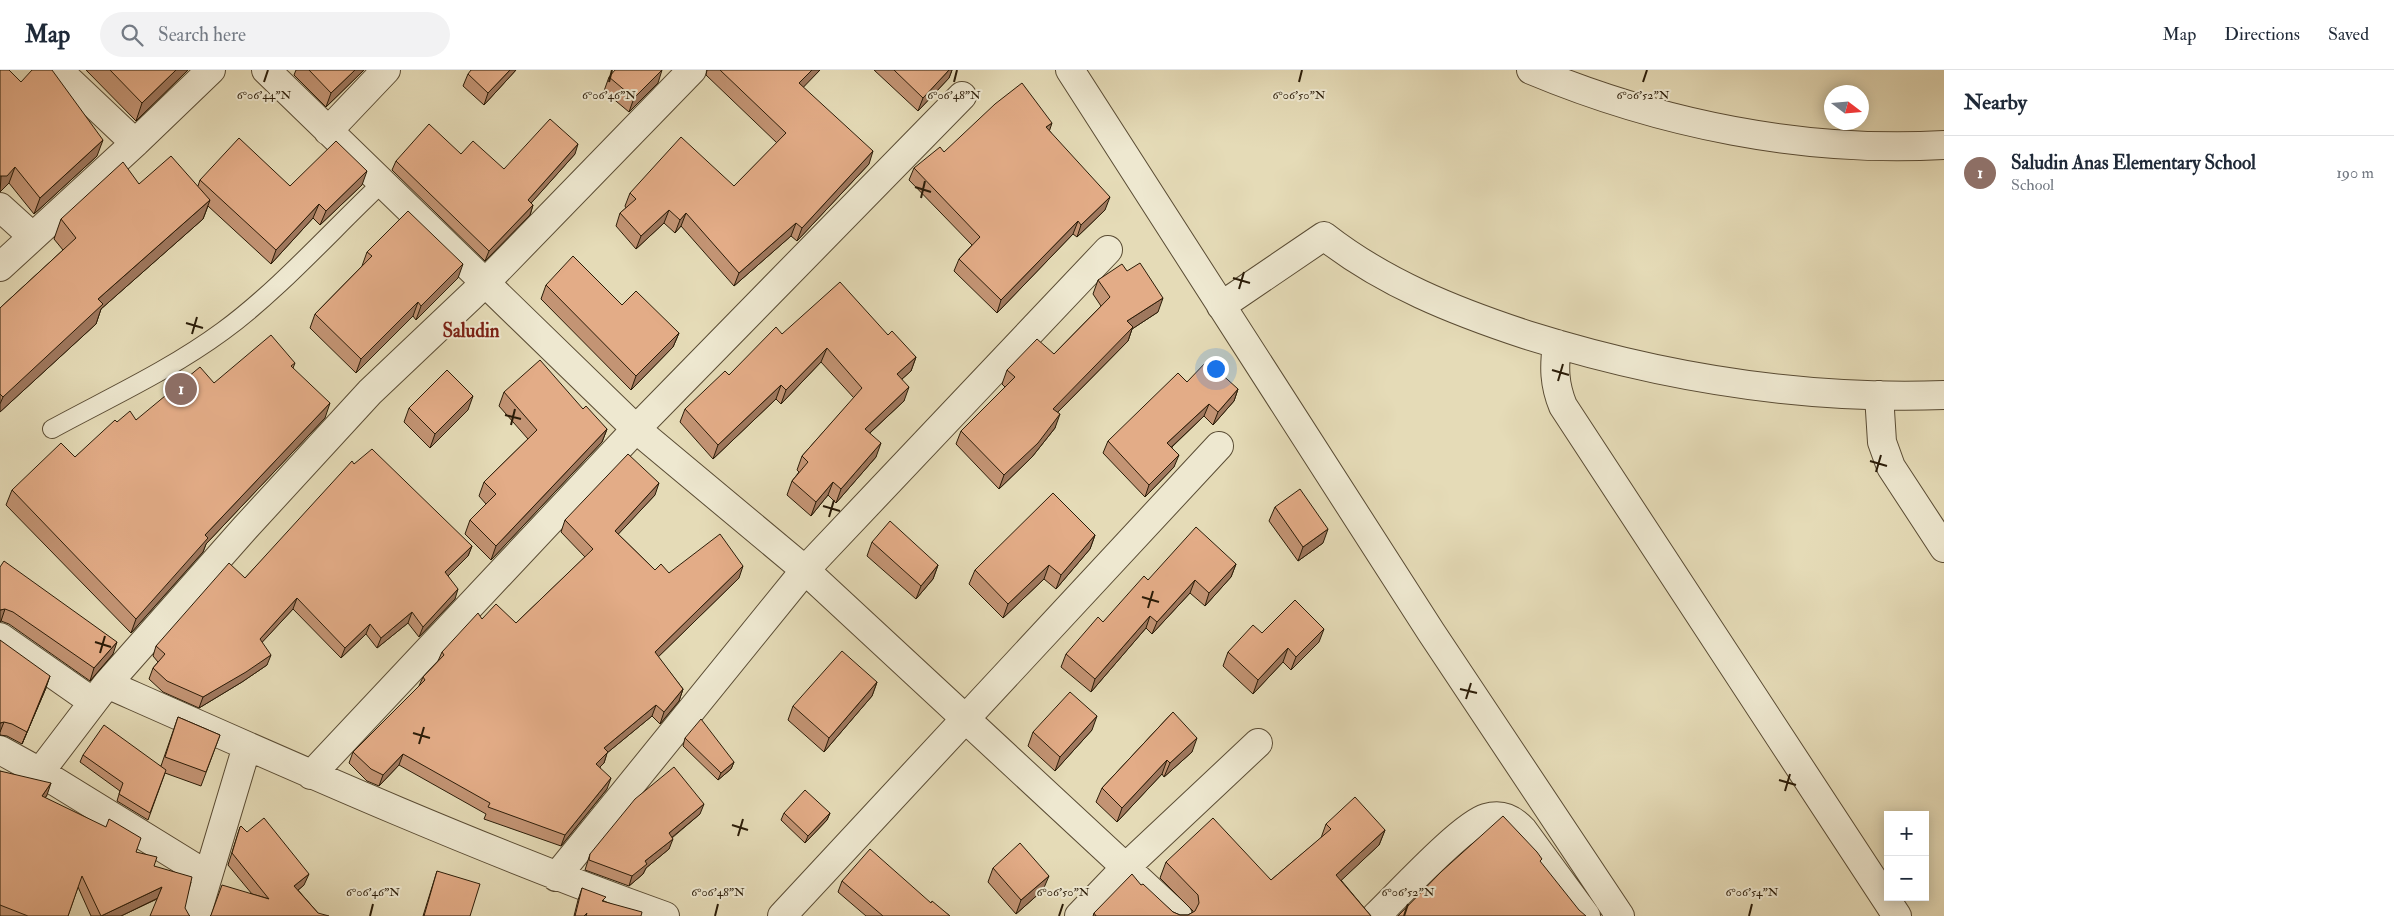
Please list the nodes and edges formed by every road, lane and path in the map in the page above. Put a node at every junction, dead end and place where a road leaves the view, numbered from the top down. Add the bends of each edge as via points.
1 (58, 70) edge
2 (212, 70) edge
3 (266, 70) edge
4 (386, 70) edge
5 (692, 70) edge
6 (1070, 70) edge
7 (1531, 70) edge
8 (962, 96) dead end
9 (328, 131) junction
10 (135, 143) junction
11 (1944, 145) edge
12 (382, 183) junction
13 (0, 207) edge
14 (32, 236) junction
15 (1108, 250) dead end
16 (0, 266) edge
17 (485, 283) junction
18 (1222, 306) junction
19 (1557, 344) junction
20 (1879, 395) junction
21 (1944, 395) edge
22 (52, 429) dead end
23 (636, 429) junction
24 (1219, 446) dead end
25 (1944, 548) edge
26 (806, 570) junction
27 (0, 637) edge
28 (100, 693) junction
29 (965, 718) junction
30 (1258, 743) dead end
31 (247, 746) junction
32 (0, 750) edge
33 (40, 772) junction
34 (311, 775) junction
35 (1126, 867) junction
36 (556, 877) junction
37 (205, 901) edge
38 (665, 916) edge
39 (782, 916) edge
40 (1079, 916) edge
41 (1178, 916) edge
42 (1376, 916) edge
43 (1586, 916) edge
44 (1620, 916) edge
45 (1897, 916) edge

1 - 10 street
2 - 10 street
3 - 9 street
4 - 9 street
5 - 17 street
6 - 18 street
7 - 11 street via 1636,108 1708,126 1854,145
8 - 23 street
9 - 12 street
10 - 14 street
12 - 17 street
12 - 22 lane via 262,299 224,330 182,359
13 - 14 street
14 - 16 street
15 - 26 street
17 - 23 street
17 - 28 street via 370,392
18 - 19 street via 1324,236 1352,258 1399,285 1499,326
18 - 44 street via 1431,632
19 - 20 street via 1673,373 1753,386
19 - 45 street via 1555,379 1563,406
20 - 21 street
20 - 25 street via 1882,442 1892,467
23 - 26 street
23 - 34 street
24 - 29 street
26 - 29 street
26 - 36 street
27 - 28 street
28 - 31 street
28 - 33 street
29 - 35 street
29 - 39 street
30 - 35 street
31 - 34 street
31 - 37 street
32 - 33 street
33 - 37 street
34 - 36 street
35 - 40 street
35 - 41 street
36 - 38 street
42 - 43 street via 1465,830 1485,818 1500,816 1514,820 1524,830

